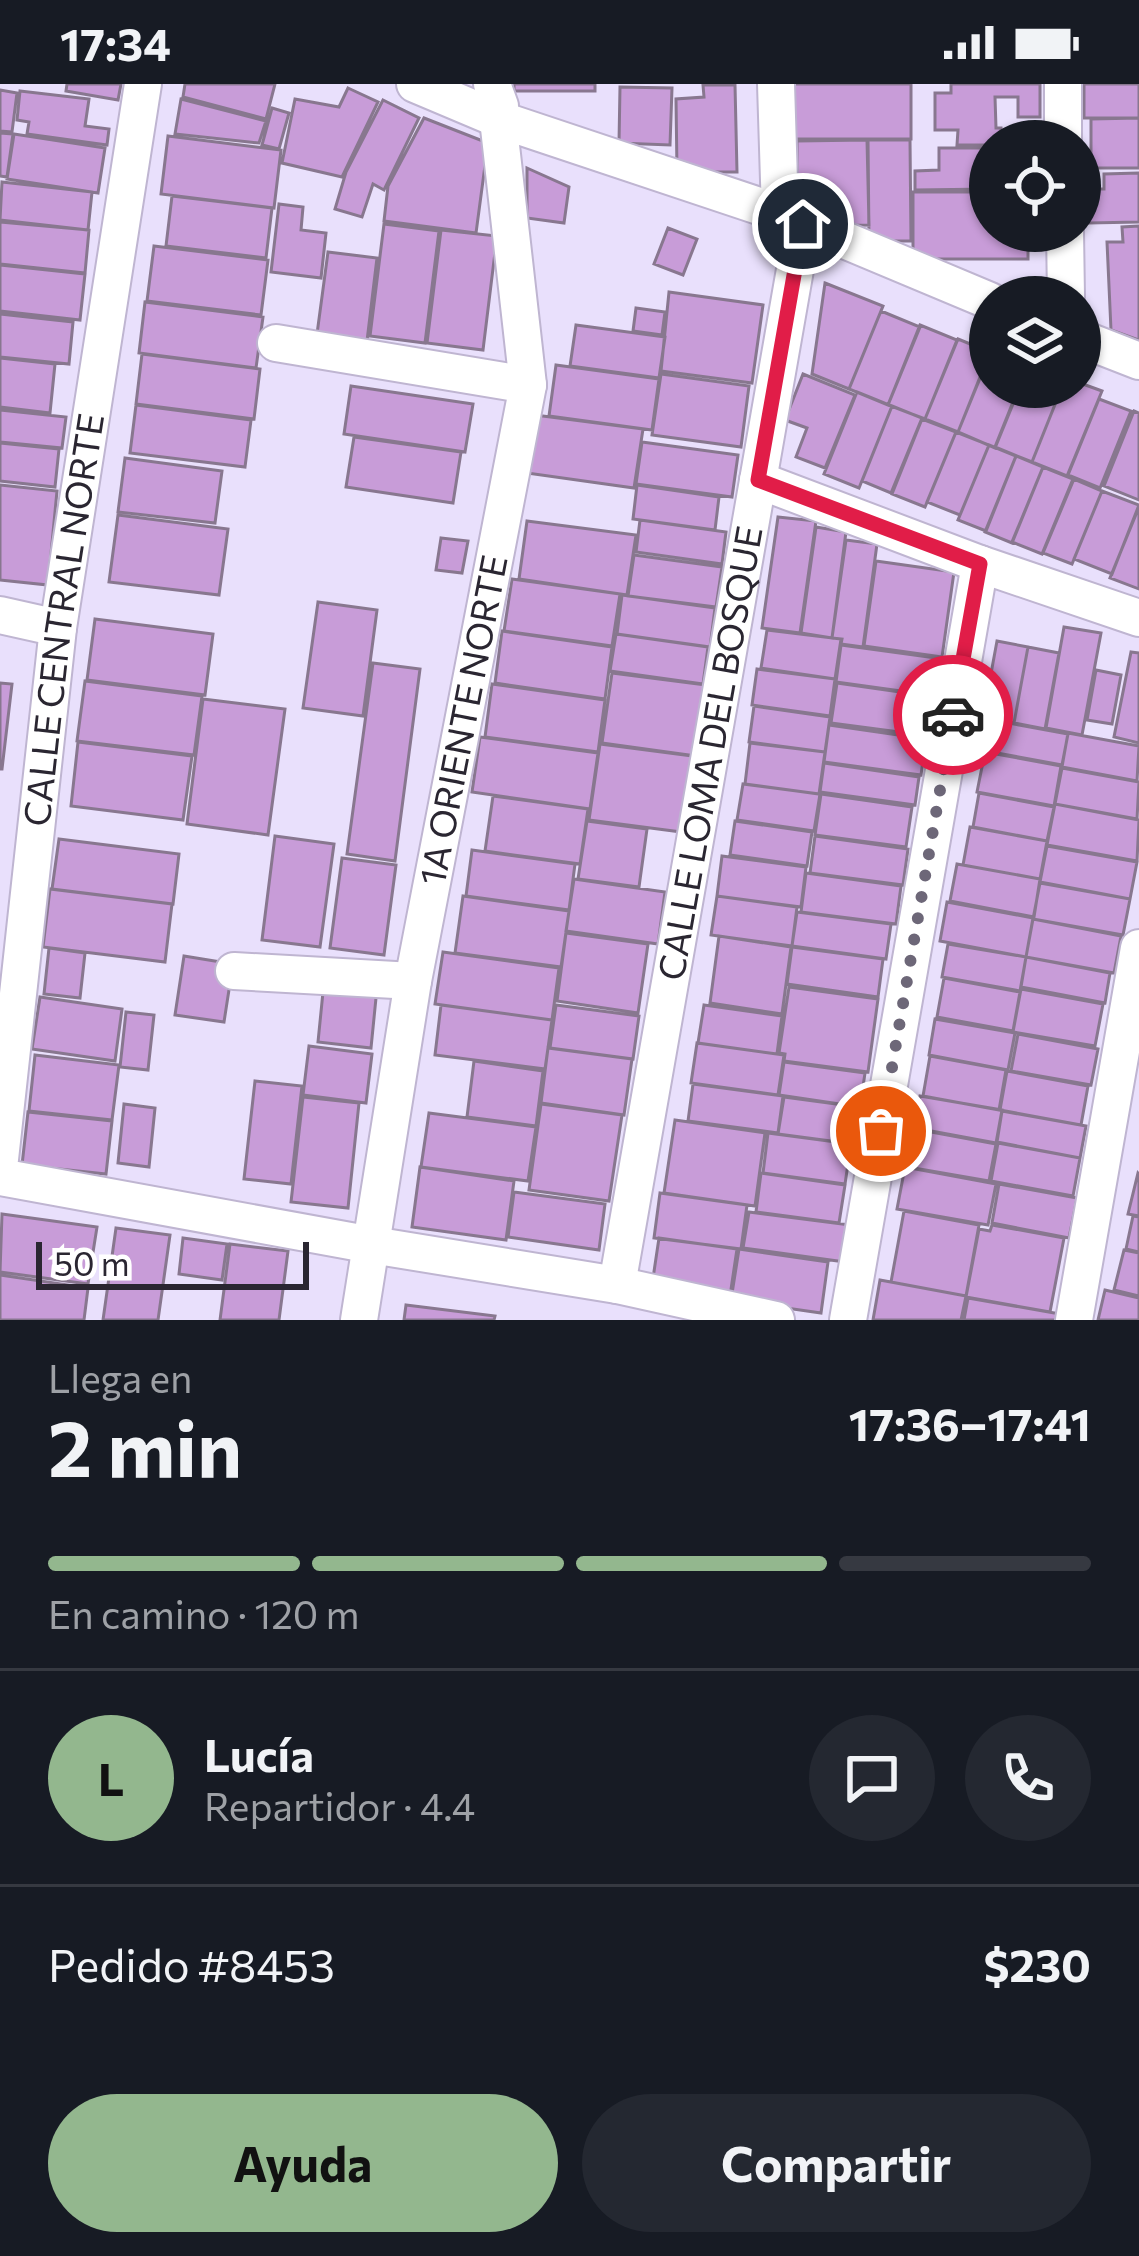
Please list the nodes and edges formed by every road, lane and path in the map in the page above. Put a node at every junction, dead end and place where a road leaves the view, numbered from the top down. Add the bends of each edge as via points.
1 (142, 84) edge
2 (415, 84) edge
3 (776, 84) edge
4 (1063, 84) edge
5 (495, 102) edge
6 (1064, 120) edge
7 (792, 218) junction
8 (969, 292) edge
9 (276, 343) dead end
10 (1101, 346) edge
11 (1139, 361) edge
12 (528, 385) junction
13 (758, 480) junction
14 (980, 564) junction
15 (0, 615) edge
16 (1139, 618) edge
17 (58, 628) junction
18 (1139, 948) edge
19 (234, 971) dead end
20 (413, 981) junction
21 (0, 1159) edge
22 (0, 1178) edge
23 (372, 1245) junction
24 (617, 1285) junction
25 (359, 1320) edge
26 (776, 1320) edge
27 (848, 1320) edge
28 (1074, 1320) edge

1 - 17 street, CALLE CENTRAL NORTE
2 - 5 street
3 - 7 street, CALLE LOMA DEL BOSQUE
4 - 6 street
5 - 7 street
5 - 12 street, 1A ORIENTE NORTE
7 - 8 street
7 - 13 street, CALLE LOMA DEL BOSQUE
9 - 12 street
10 - 11 street
12 - 20 street, 1A ORIENTE NORTE
13 - 14 street
13 - 24 street, CALLE LOMA DEL BOSQUE
14 - 16 street
14 - 27 street
15 - 17 street
17 - 21 street, CALLE CENTRAL NORTE
18 - 28 street
19 - 20 street
20 - 23 street, 1A ORIENTE NORTE
22 - 23 street
23 - 24 street
23 - 25 street, 1A ORIENTE NORTE
24 - 26 street

